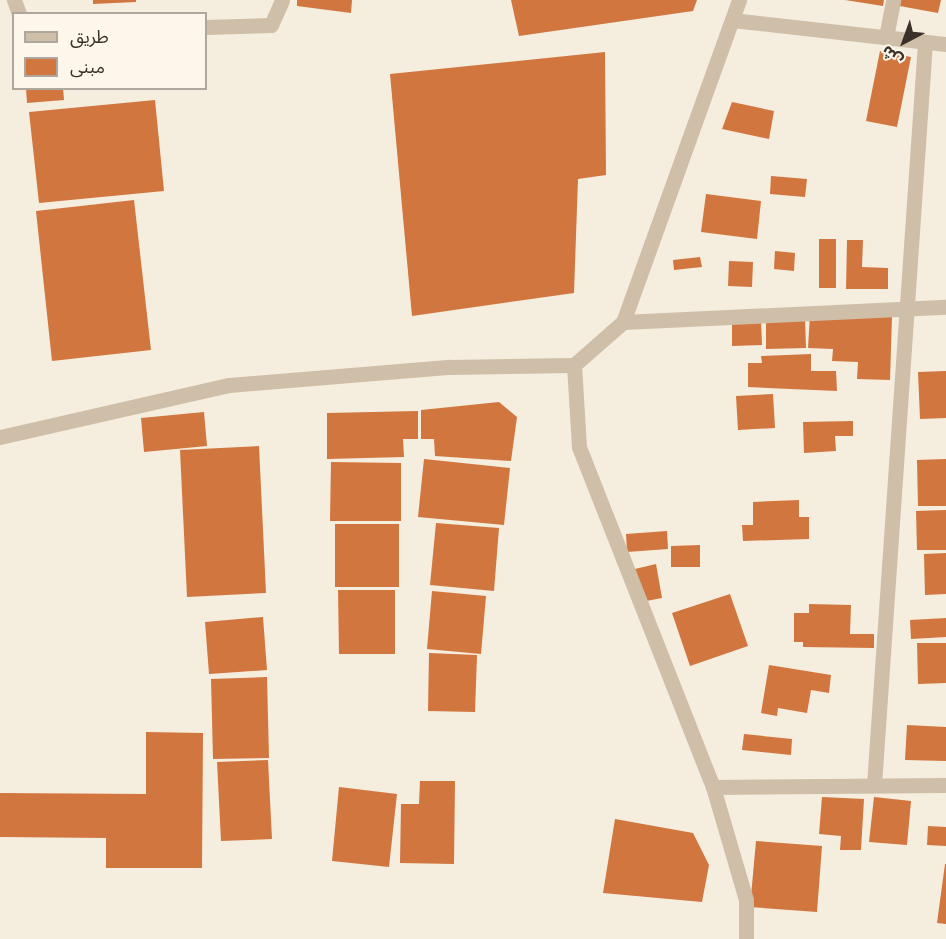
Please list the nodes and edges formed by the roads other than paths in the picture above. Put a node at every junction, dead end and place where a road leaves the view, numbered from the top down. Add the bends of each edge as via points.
1 (282, 0) edge
2 (739, 0) edge
3 (893, 0) edge
4 (732, 20) junction
5 (207, 27) edge
6 (886, 37) junction
7 (925, 42) junction
8 (946, 44) edge
9 (946, 307) edge
10 (905, 309) junction
11 (623, 322) junction
12 (574, 365) junction
13 (0, 437) edge
14 (874, 785) junction
15 (946, 785) edge
16 (713, 787) junction
17 (746, 939) edge

1 - 5 street via 271,25
2 - 4 street
3 - 6 street
4 - 6 street
4 - 11 street
6 - 7 street
7 - 8 street
7 - 10 street
9 - 10 street
10 - 11 street
10 - 14 street
11 - 12 street
12 - 13 street via 450,367 228,386
12 - 16 street via 579,447
14 - 15 street
14 - 16 street
16 - 17 street via 746,900

